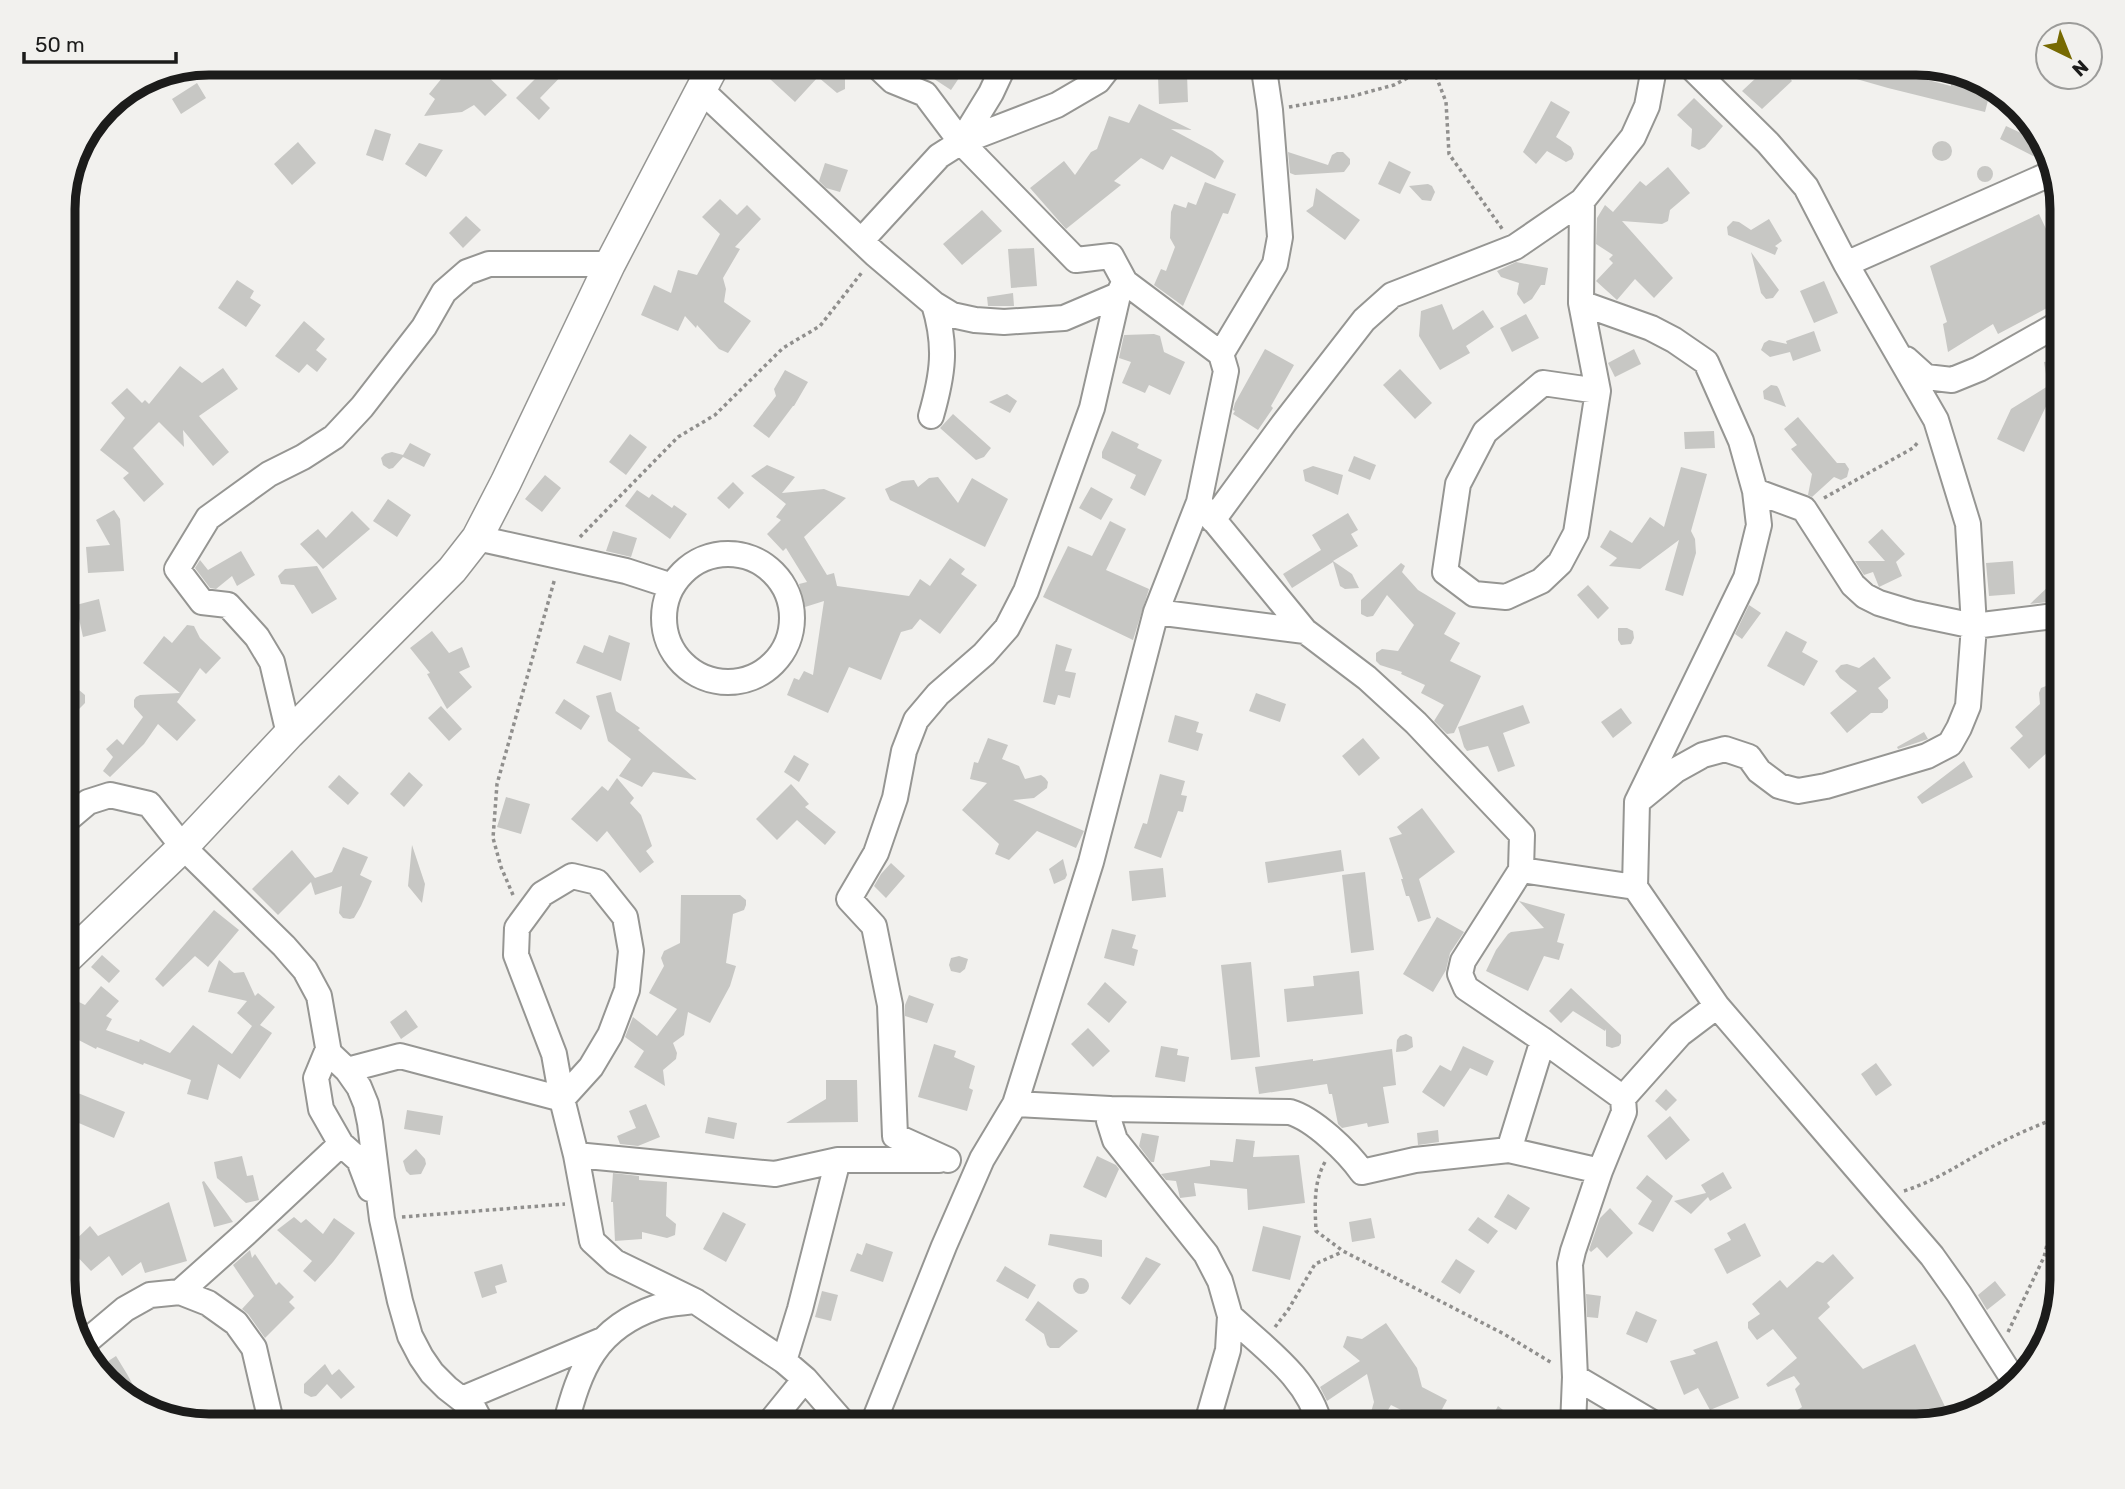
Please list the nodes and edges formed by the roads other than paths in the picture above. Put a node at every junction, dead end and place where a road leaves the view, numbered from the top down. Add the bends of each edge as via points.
1 (1102, 75) edge
2 (1265, 75) edge
3 (1654, 75) edge
4 (1699, 75) edge
5 (707, 76) edge
6 (887, 76) edge
7 (999, 76) edge
8 (699, 89) junction
9 (961, 142) junction
10 (2045, 176) edge
11 (1582, 201) junction
12 (868, 247) junction
13 (610, 264) junction
14 (1846, 264) junction
15 (1122, 288) junction
16 (1581, 303) junction
17 (933, 304) junction
18 (2050, 329) edge
19 (1893, 347) junction
20 (1221, 354) junction
21 (1598, 391) junction
22 (931, 416) dead end
23 (1755, 491) junction
24 (1206, 511) junction
25 (477, 538) junction
26 (672, 586) junction
27 (1156, 612) junction
28 (2050, 616) edge
29 (1974, 626) junction
30 (1305, 631) junction
31 (289, 734) junction
32 (1637, 802) junction
33 (76, 812) edge
34 (183, 847) junction
35 (1521, 870) junction
36 (1635, 887) junction
37 (76, 950) edge
38 (1717, 1006) junction
39 (1543, 1040) junction
40 (329, 1053) junction
41 (347, 1070) junction
42 (1623, 1098) junction
43 (562, 1099) junction
44 (1015, 1104) junction
45 (1110, 1109) junction
46 (341, 1144) junction
47 (1509, 1150) junction
48 (576, 1155) junction
49 (982, 1159) junction
50 (838, 1160) junction
51 (948, 1160) junction
52 (1600, 1171) junction
53 (382, 1219) junction
54 (180, 1292) junction
55 (695, 1301) junction
56 (1230, 1316) junction
57 (89, 1339) edge
58 (600, 1341) junction
59 (784, 1361) junction
60 (2011, 1374) edge
61 (1575, 1377) junction
62 (805, 1379) junction
63 (462, 1399) junction
64 (269, 1414) edge
65 (477, 1414) edge
66 (568, 1414) edge
67 (777, 1414) edge
68 (836, 1414) edge
69 (877, 1414) edge
70 (1209, 1414) edge
71 (1316, 1414) edge
72 (1573, 1414) edge
73 (1638, 1414) edge

1 - 9 street via 1057,105
2 - 20 street via 1280,237 1275,264
3 - 11 street via 1633,137
4 - 14 street via 1806,187
5 - 8 street
6 - 9 street via 925,94
7 - 9 street
8 - 12 street
8 - 13 street
9 - 12 street via 939,156
9 - 15 street via 1076,260 1111,256
10 - 14 street
11 - 16 street
11 - 24 street via 1515,247 1392,295 1364,320 1284,423
12 - 17 street
13 - 25 street
13 - 31 street via 489,264 467,272 444,292 424,327 334,437 269,474 208,518 177,569 202,602 228,605 257,638 272,662
14 - 19 street
15 - 17 street via 1064,318 975,320 952,315
15 - 20 street
15 - 51 street via 1092,408 1026,591 1007,628 916,720 876,853 849,899 874,926 890,1005 895,1136
16 - 21 street
16 - 23 street via 1651,328 1706,362 1741,441
17 - 22 street via 941,325 943,355
18 - 19 street via 1952,380 1927,377
19 - 29 street via 1937,420 1968,524
20 - 24 street via 1226,371
21 - 21 street via 1576,533 1560,563 1541,581 1506,597 1474,594 1445,572 1458,484 1485,432 1543,383
23 - 29 street via 1804,509 1864,596 1912,613
23 - 32 street via 1759,525 1746,578
24 - 27 street
24 - 30 street
25 - 26 street via 626,571
25 - 31 street via 452,570
26 - 26 street via 664,610 665,635 677,658 695,674 719,683 745,681 768,670 785,650 793,627 791,601 780,578 761,562 737,554 712,555 689,566
27 - 30 street
27 - 44 street via 1091,862
28 - 29 street
29 - 32 street via 1968,706 1950,744 1927,756 1798,791 1779,786 1749,757 1725,749 1703,755 1676,771
30 - 35 street via 1416,723 1522,835
31 - 34 street
32 - 36 street
33 - 34 street via 110,795 149,804
34 - 37 street
34 - 40 street via 305,970 319,996
35 - 36 street
35 - 39 street via 1463,961 1460,974 1466,988
36 - 38 street
38 - 42 street via 1680,1034
38 - 60 street via 1932,1256
39 - 42 street
39 - 47 street
40 - 41 street
40 - 46 street via 328,1049 316,1078 321,1109
41 - 43 street via 400,1056
41 - 53 street via 366,1104
42 - 52 street via 1624,1112
43 - 43 street via 591,1067 610,1035 627,990 631,951 625,917 597,882 572,876 542,894 517,928 516,955 554,1054
43 - 48 street
44 - 45 street
44 - 49 street
45 - 47 street via 1290,1112 1302,1116 1350,1155 1362,1172 1415,1160
45 - 56 street via 1115,1140 1206,1254
46 - 53 street via 359,1160
46 - 54 street
47 - 52 street
48 - 50 street via 775,1174
48 - 55 street via 592,1241 623,1267
49 - 51 street
49 - 69 street
50 - 51 street
50 - 59 street
52 - 61 street via 1570,1264
53 - 63 street via 410,1336 432,1373
54 - 57 street via 150,1295
54 - 64 street via 208,1303 236,1322 254,1348
55 - 58 street via 659,1306 637,1315
55 - 59 street
56 - 70 street via 1228,1350
56 - 71 street via 1298,1379
58 - 63 street
58 - 66 street via 579,1378
59 - 62 street
61 - 72 street
61 - 73 street
62 - 67 street
62 - 68 street
63 - 65 street

